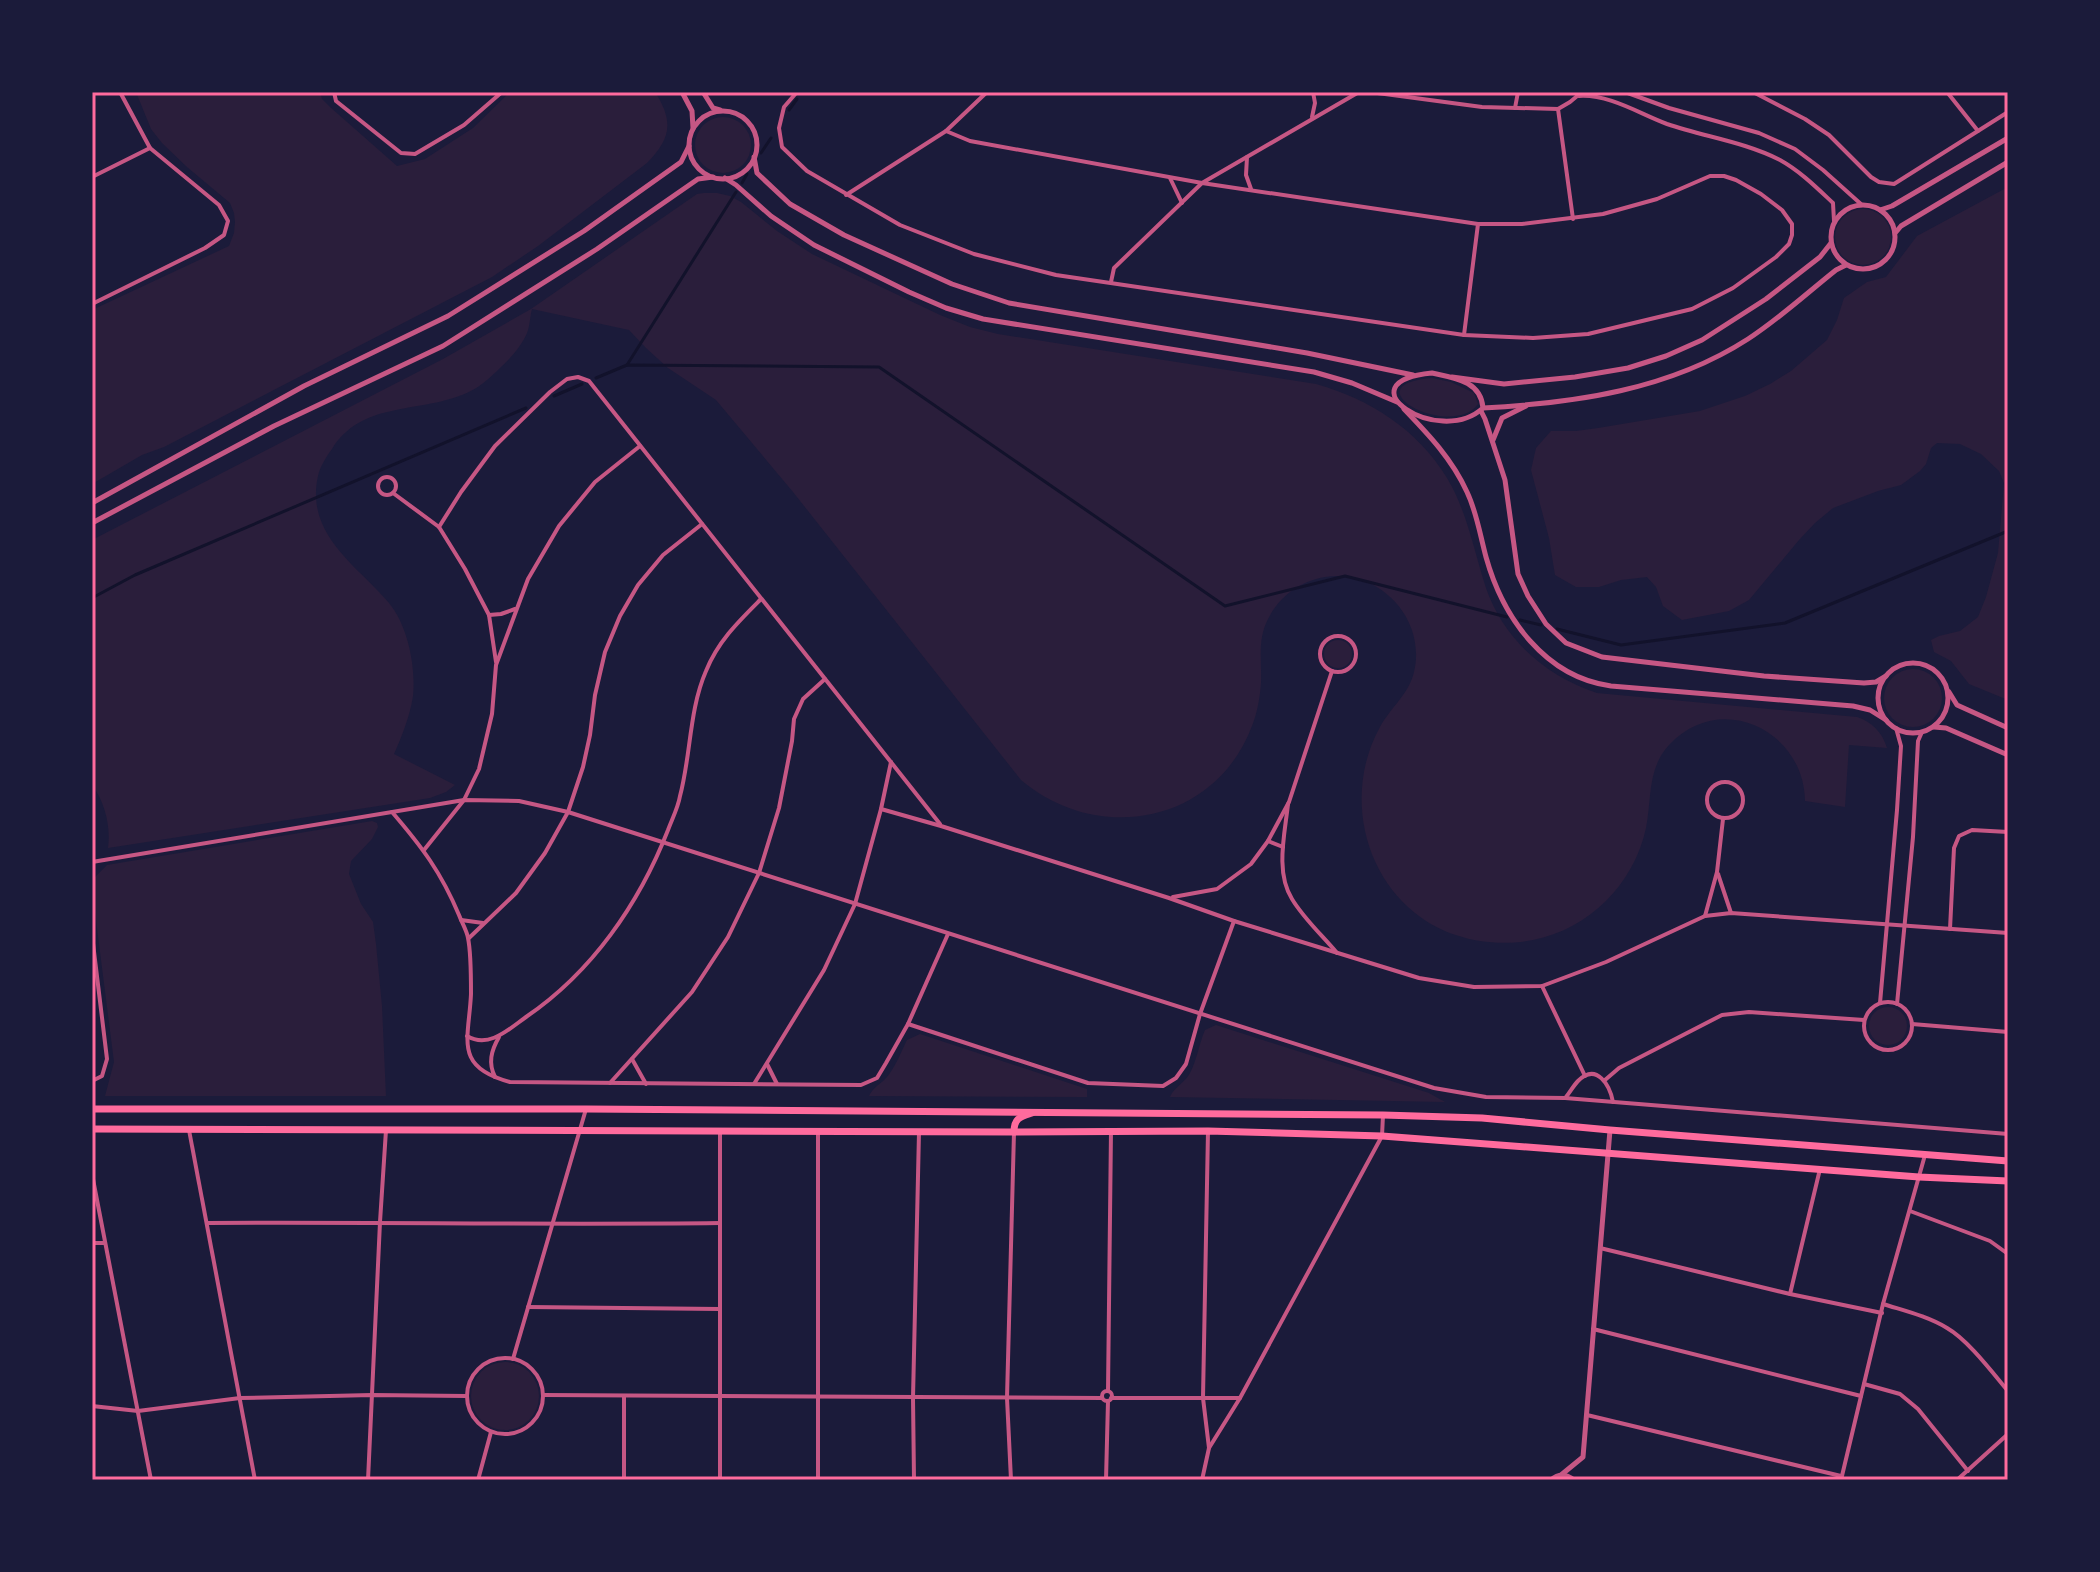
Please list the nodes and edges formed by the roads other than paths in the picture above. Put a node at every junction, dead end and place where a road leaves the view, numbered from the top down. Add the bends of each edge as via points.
1 (120, 92) edge
2 (334, 92) edge
3 (502, 92) edge
4 (682, 92) edge
5 (703, 92) edge
6 (797, 92) edge
7 (987, 92) edge
8 (1313, 92) edge
9 (1359, 92) edge
10 (1370, 92) edge
11 (1518, 92) edge
12 (1625, 92) edge
13 (1753, 92) edge
14 (1947, 92) edge
15 (1580, 94) edge
16 (1403, 95) edge
17 (1515, 108) junction
18 (1558, 109) junction
19 (721, 111) junction
20 (2008, 112) edge
21 (1312, 118) junction
22 (693, 128) junction
23 (946, 131) junction
24 (1978, 131) junction
25 (2008, 138) edge
26 (689, 146) junction
27 (150, 148) junction
28 (1249, 155) junction
29 (754, 157) junction
30 (2008, 162) edge
31 (92, 177) edge
32 (713, 177) junction
33 (725, 178) junction
34 (1170, 178) junction
35 (1202, 183) junction
36 (1251, 189) junction
37 (846, 195) junction
38 (1182, 203) junction
39 (1862, 205) junction
40 (1880, 210) junction
41 (1573, 219) junction
42 (1834, 221) junction
43 (1478, 224) junction
44 (1895, 232) junction
45 (1831, 243) junction
46 (1846, 265) junction
47 (1111, 282) junction
48 (92, 304) edge
49 (1464, 335) junction
50 (1413, 375) junction
51 (1452, 377) junction
52 (1397, 402) junction
53 (1530, 404) junction
54 (1404, 409) junction
55 (1482, 410) junction
56 (1493, 441) junction
57 (640, 446) junction
58 (393, 493) junction
59 (92, 503) edge
60 (92, 523) edge
61 (702, 524) junction
62 (439, 527) junction
63 (761, 599) junction
64 (515, 609) junction
65 (489, 615) junction
66 (496, 665) junction
67 (1332, 671) junction
68 (1886, 676) junction
69 (825, 679) junction
70 (1947, 688) junction
71 (1886, 720) junction
72 (1933, 727) junction
73 (1896, 728) junction
74 (2008, 728) edge
75 (1922, 732) junction
76 (2008, 755) edge
77 (891, 762) junction
78 (464, 800) junction
79 (1289, 802) junction
80 (881, 809) junction
81 (392, 812) junction
82 (568, 812) junction
83 (1723, 819) junction
84 (941, 826) junction
85 (2008, 832) edge
86 (1268, 841) junction
87 (663, 842) junction
88 (1283, 847) junction
89 (424, 850) junction
90 (92, 862) edge
91 (1717, 872) junction
92 (759, 873) junction
93 (1169, 898) junction
94 (855, 904) junction
95 (1731, 913) junction
96 (1705, 916) junction
97 (461, 920) junction
98 (1234, 921) junction
99 (485, 923) junction
100 (1886, 923) junction
101 (1903, 925) junction
102 (1950, 929) junction
103 (2008, 933) edge
104 (948, 934) junction
105 (92, 935) edge
106 (468, 938) junction
107 (1337, 953) junction
108 (1542, 986) junction
109 (1880, 1003) junction
110 (1897, 1004) junction
111 (1200, 1014) junction
112 (1864, 1020) junction
113 (908, 1024) junction
114 (1912, 1024) junction
115 (2008, 1032) edge
116 (466, 1035) junction
117 (500, 1035) junction
118 (632, 1059) junction
119 (767, 1063) junction
120 (1585, 1076) junction
121 (496, 1079) junction
122 (1605, 1080) junction
123 (92, 1081) edge
124 (609, 1084) junction
125 (646, 1084) junction
126 (754, 1084) junction
127 (777, 1084) junction
128 (1565, 1098) junction
129 (1613, 1102) junction
130 (92, 1109) edge
131 (586, 1109) junction
132 (1038, 1111) junction
133 (1383, 1115) junction
134 (92, 1129) edge
135 (189, 1130) junction
136 (386, 1130) junction
137 (1111, 1130) junction
138 (1610, 1130) junction
139 (580, 1131) junction
140 (720, 1131) junction
141 (1208, 1131) junction
142 (818, 1132) junction
143 (919, 1132) junction
144 (1014, 1132) junction
145 (2008, 1134) edge
146 (1382, 1136) junction
147 (1608, 1152) junction
148 (1925, 1155) junction
149 (2008, 1161) edge
150 (1820, 1169) junction
151 (92, 1174) edge
152 (1919, 1177) junction
153 (2008, 1181) edge
154 (1910, 1211) junction
155 (380, 1222) junction
156 (208, 1223) junction
157 (720, 1223) junction
158 (552, 1225) junction
159 (92, 1243) edge
160 (105, 1243) junction
161 (1600, 1248) junction
162 (2008, 1254) edge
163 (1790, 1294) junction
164 (1883, 1304) junction
165 (528, 1307) junction
166 (720, 1309) junction
167 (1882, 1313) junction
168 (1593, 1329) junction
169 (513, 1359) junction
170 (1864, 1384) junction
171 (1108, 1391) junction
172 (2008, 1391) edge
173 (372, 1395) junction
174 (543, 1395) junction
175 (466, 1396) junction
176 (624, 1396) junction
177 (720, 1396) junction
178 (1861, 1396) junction
179 (816, 1397) junction
180 (240, 1398) junction
181 (913, 1398) junction
182 (1007, 1398) junction
183 (1102, 1398) junction
184 (1203, 1398) junction
185 (1240, 1398) junction
186 (1110, 1400) junction
187 (92, 1406) edge
188 (138, 1411) junction
189 (1586, 1415) junction
190 (491, 1432) junction
191 (2008, 1434) edge
192 (1209, 1448) junction
193 (1968, 1471) junction
194 (1561, 1475) junction
195 (1841, 1478) edge
196 (151, 1480) edge
197 (255, 1480) edge
198 (368, 1480) edge
199 (478, 1480) edge
200 (624, 1480) edge
201 (720, 1480) edge
202 (818, 1480) edge
203 (914, 1480) edge
204 (1011, 1480) edge
205 (1106, 1480) edge
206 (1202, 1480) edge
207 (1551, 1480) edge
208 (1574, 1480) edge
209 (1958, 1480) edge

1 - 27 street
2 - 3 street via 336,101 401,153 415,154 464,125
4 - 22 street via 692,111
5 - 19 street
6 - 37 street via 784,107 782,147 807,171
7 - 23 street
8 - 21 street
9 - 21 street
10 - 16 street
11 - 17 street
12 - 39 street via 1795,149
13 - 24 street via 1829,135 1879,182 1894,184
14 - 24 street
15 - 18 street
15 - 42 street via 1782,161 1833,203
16 - 17 street
17 - 18 street
18 - 41 street
19 - 22 street via 700,119
19 - 29 street via 733,112 751,126 757,146
20 - 24 street
21 - 28 street
22 - 26 street
23 - 34 street via 970,141
23 - 37 street
25 - 40 street
26 - 32 street via 695,163
26 - 59 street via 681,162 584,231 448,316 304,386
27 - 31 street
27 - 48 street via 219,205 228,221 224,235
28 - 35 street
28 - 36 street via 1245,170
29 - 33 street via 737,176
29 - 50 street via 757,173 790,204 844,235 966,289 1009,303
30 - 44 street
32 - 33 street
32 - 60 street via 698,179 443,346 274,426
33 - 52 street via 814,245 946,308 983,319 1314,372
34 - 35 street
34 - 38 street
35 - 36 street
35 - 38 street
36 - 43 street
37 - 47 street via 900,225 974,254 1056,275
38 - 47 street via 1114,268
39 - 40 street
39 - 42 street
40 - 44 street
41 - 43 street
41 - 49 street via 1724,176 1761,194 1792,224 1789,244 1776,257 1692,309 1588,334
42 - 45 street
43 - 49 street
44 - 46 street via 1885,261 1866,269
45 - 46 street
45 - 51 street via 1766,299 1666,356 1560,379 1504,384
46 - 53 street via 1713,359 1635,388
47 - 49 street
50 - 51 street
50 - 52 street via 1398,383
51 - 55 street via 1478,390
52 - 54 street
53 - 55 street
53 - 56 street via 1502,418
54 - 55 street via 1445,421
54 - 71 street via 1457,471 1506,607 1532,646 1566,671 1611,686 1853,706
55 - 56 street
56 - 68 street via 1505,480 1518,574 1546,624 1566,643 1602,657 1764,676 1864,683
57 - 61 street
57 - 62 street via 589,381 567,379 495,446
57 - 64 street via 595,482 559,526
58 - 58 street via 394,480 382,478 379,492
58 - 62 street
61 - 63 street
61 - 82 street via 663,555 620,616 605,652 583,767
62 - 65 street
63 - 69 street
63 - 87 street via 725,636 706,670 680,798
64 - 65 street
64 - 66 street
65 - 66 street
66 - 78 street via 489,728 479,769
67 - 67 street via 1344,671 1353,663 1353,646 1344,638 1333,637 1321,649 1321,660
67 - 79 street
68 - 70 street via 1904,664 1926,665
68 - 71 street via 1878,698
69 - 77 street
69 - 92 street via 803,699 794,719 779,808
70 - 72 street via 1946,710
70 - 74 street via 1957,705
71 - 73 street
72 - 75 street
72 - 76 street
73 - 75 street
73 - 100 street via 1901,746
75 - 101 street
77 - 80 street
77 - 84 street
78 - 81 street
78 - 82 street via 519,801
78 - 89 street
79 - 86 street
79 - 88 street
80 - 84 street
80 - 94 street
81 - 89 street
81 - 90 street
82 - 87 street
82 - 99 street via 516,893
83 - 83 street via 1738,813 1743,803 1734,784 1723,782 1707,795 1709,811
83 - 91 street
84 - 93 street
85 - 102 street via 1972,830 1959,836
86 - 88 street
86 - 93 street via 1251,864 1217,889
87 - 92 street
87 - 117 street via 612,934 550,1001
88 - 107 street via 1289,896
89 - 97 street
91 - 95 street
91 - 96 street
92 - 94 street
92 - 118 street via 699,981
93 - 98 street
94 - 104 street
94 - 119 street via 824,970
95 - 96 street
95 - 100 street
96 - 108 street
97 - 99 street
97 - 106 street
98 - 107 street
98 - 111 street
99 - 106 street
100 - 101 street
100 - 109 street
101 - 102 street
101 - 110 street
102 - 103 street
104 - 111 street
104 - 113 street
105 - 123 street via 107,1059 102,1076
106 - 116 street via 471,994
107 - 108 street via 1419,978 1474,987
108 - 120 street
109 - 110 street
109 - 112 street
110 - 114 street
111 - 113 street via 1186,1064 1163,1086 1088,1083
111 - 128 street via 1434,1088 1486,1097
112 - 114 street via 1871,1043 1886,1049 1907,1040
112 - 122 street via 1722,1015
113 - 127 street via 877,1078 861,1085
114 - 115 street
116 - 117 street via 481,1042
116 - 121 street via 473,1061
117 - 121 street via 490,1059
118 - 124 street
118 - 125 street
119 - 126 street
119 - 127 street
120 - 122 street
120 - 128 street
121 - 124 street
122 - 129 street
124 - 125 street
125 - 126 street
126 - 127 street
128 - 129 street
129 - 145 street
130 - 131 main road
131 - 132 main road
131 - 139 street
132 - 133 main road
132 - 144 main road via 1018,1118
133 - 138 main road
133 - 146 street
134 - 135 main road
135 - 136 main road
135 - 156 street
136 - 139 main road
136 - 155 street
137 - 141 main road
137 - 144 main road
137 - 171 street
138 - 147 street
138 - 148 main road
139 - 140 main road
139 - 158 street
140 - 142 main road
140 - 157 street
141 - 146 main road
141 - 184 street
142 - 143 main road
142 - 179 street
143 - 144 main road
143 - 181 street
144 - 182 street
146 - 147 main road
146 - 185 street
147 - 150 main road
147 - 161 street
148 - 149 main road
148 - 152 street
150 - 152 main road
150 - 163 street
151 - 160 street
152 - 153 main road
152 - 154 street
154 - 162 street via 1990,1241
154 - 164 street
155 - 156 street
155 - 158 street
155 - 173 street
156 - 180 street
157 - 158 street
157 - 166 street
158 - 165 street
159 - 160 street
160 - 188 street
161 - 163 street
161 - 168 street
163 - 167 street
164 - 167 street
164 - 172 street via 1951,1330
165 - 166 street
165 - 169 street
166 - 177 street
167 - 170 street
168 - 178 street
168 - 189 street
169 - 174 street via 534,1372
169 - 175 street via 481,1367
170 - 178 street
170 - 193 street via 1900,1394 1918,1409
171 - 183 street
171 - 186 street
173 - 175 street
173 - 180 street
173 - 198 street
174 - 176 street
174 - 190 street via 542,1407 527,1428 504,1435
175 - 190 street via 473,1418
176 - 177 street
176 - 200 street
177 - 179 street
177 - 201 street
178 - 195 street
179 - 181 street
179 - 202 street
180 - 188 street
180 - 197 street
181 - 182 street
181 - 203 street
182 - 183 street
182 - 204 street
183 - 186 street
184 - 185 street
184 - 186 street
184 - 192 street
185 - 192 street
186 - 205 street
187 - 188 street
188 - 196 street
189 - 194 street via 1583,1457
189 - 195 street
190 - 199 street
191 - 193 street
192 - 206 street
193 - 209 street
194 - 207 street
194 - 208 street

